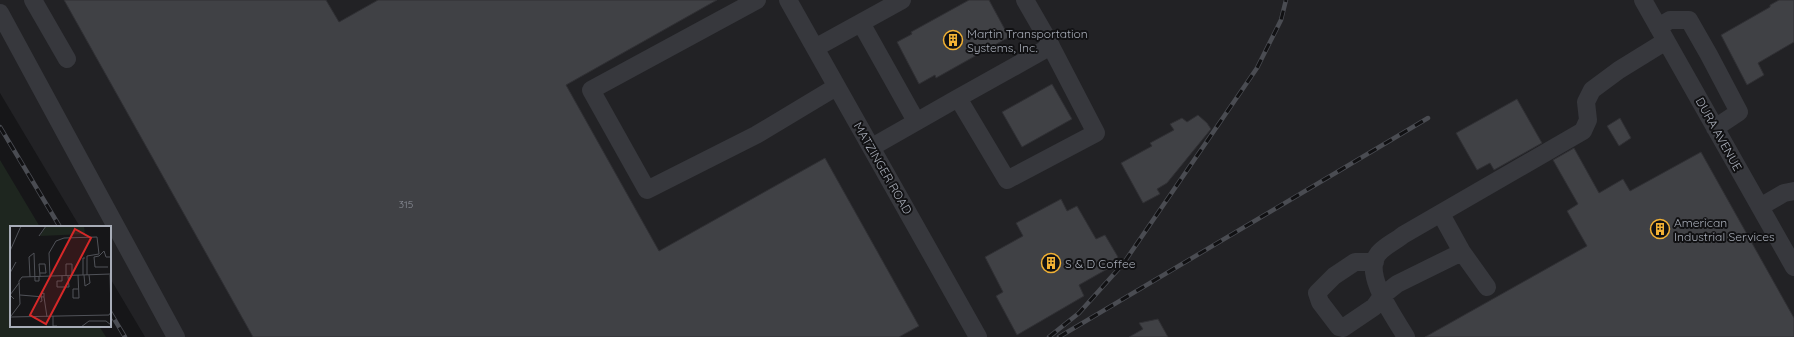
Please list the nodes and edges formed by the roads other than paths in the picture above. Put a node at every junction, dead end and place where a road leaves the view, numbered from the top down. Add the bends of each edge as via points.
1 (33, 0) edge
2 (757, 0) edge
3 (788, 0) edge
4 (902, 0) edge
5 (1025, 0) edge
6 (1643, 0) edge
7 (0, 13) edge
8 (861, 23) junction
9 (1662, 34) junction
10 (1051, 46) junction
11 (815, 48) junction
12 (66, 59) dead end
13 (836, 87) junction
14 (958, 98) junction
15 (916, 121) junction
16 (1715, 128) junction
17 (872, 147) junction
18 (1794, 191) edge
19 (1760, 207) junction
20 (1441, 214) junction
21 (1462, 252) junction
22 (1375, 262) junction
23 (1794, 267) edge
24 (1487, 287) dead end
25 (1382, 296) junction
26 (176, 337) edge
27 (978, 337) edge
28 (1406, 337) edge

1 - 12 street
2 - 13 street via 591,90 646,190 756,135
3 - 11 street, MATZINGER ROAD
4 - 8 street
5 - 10 street
6 - 9 street, DURA AVENUE
7 - 26 street
8 - 11 street
8 - 15 street
9 - 16 street, DURA AVENUE
9 - 16 street via 1670,20 1688,20 1709,55 1739,112
9 - 20 street via 1592,90 1586,102 1588,120 1583,131
10 - 14 street
10 - 14 street via 1096,133 1007,180
11 - 13 street, MATZINGER ROAD
13 - 17 street, MATZINGER ROAD
14 - 15 street
15 - 17 street
16 - 19 street, DURA AVENUE
17 - 27 street, MATZINGER ROAD
18 - 19 street via 1784,193
19 - 23 street, DURA AVENUE
20 - 21 street
20 - 22 street via 1403,235 1378,253
21 - 24 street
21 - 25 street via 1397,284
22 - 25 street via 1373,265 1376,282
22 - 25 street via 1355,262 1334,276 1317,293 1320,302 1339,327 1343,328 1374,307
25 - 28 street

